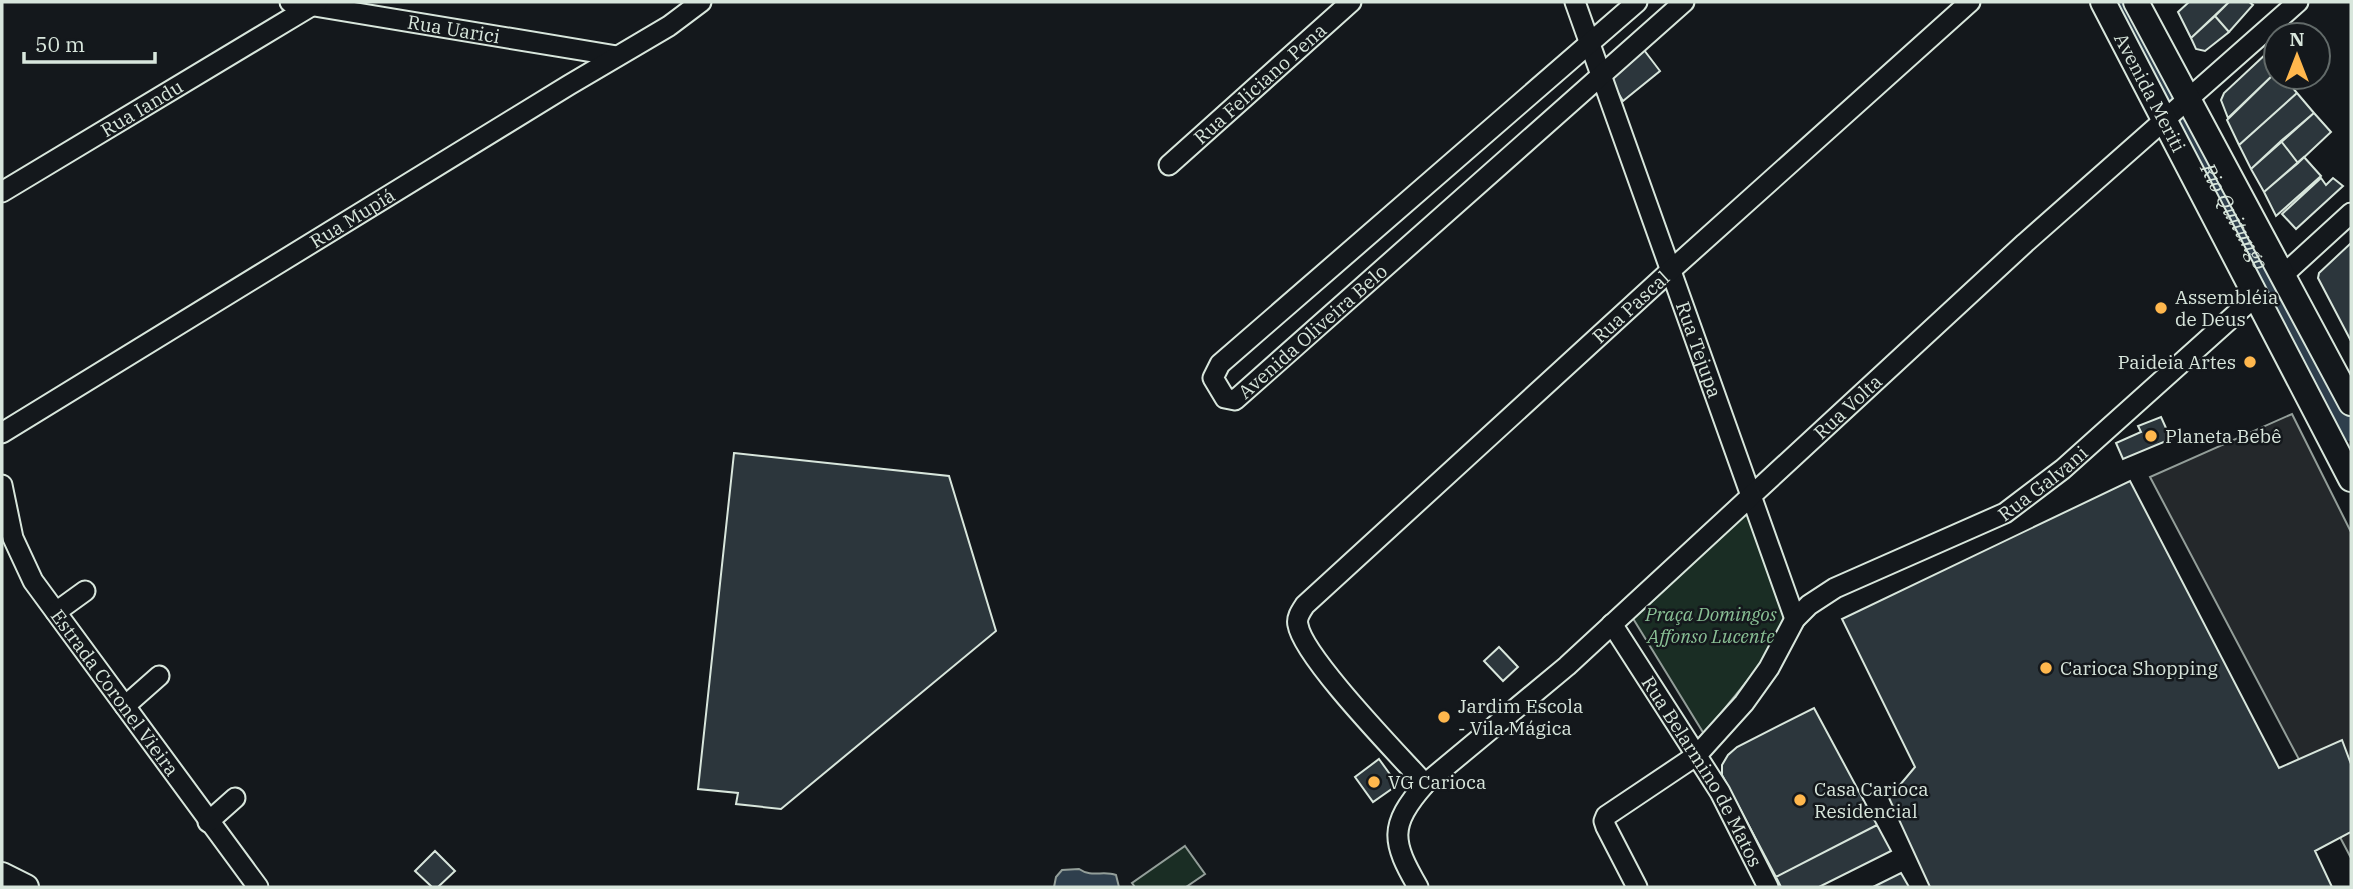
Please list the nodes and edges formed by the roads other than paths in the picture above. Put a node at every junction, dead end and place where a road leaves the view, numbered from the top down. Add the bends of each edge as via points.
1 (290, 2) edge
2 (701, 2) edge
3 (1351, 2) edge
4 (1575, 2) edge
5 (1637, 2) edge
6 (1684, 2) edge
7 (1970, 2) edge
8 (2103, 2) edge
9 (2136, 2) edge
10 (2298, 2) edge
11 (315, 4) edge
12 (1590, 44) junction
13 (617, 56) junction
14 (1601, 76) junction
15 (2176, 109) junction
16 (1169, 165) dead end
17 (2, 192) edge
18 (2351, 213) edge
19 (1670, 271) junction
20 (2282, 276) junction
21 (2257, 295) junction
22 (2351, 403) edge
23 (2, 433) edge
24 (2351, 479) edge
25 (2, 485) edge
26 (1751, 494) junction
27 (85, 591) dead end
28 (57, 612) junction
29 (1794, 620) junction
30 (1612, 624) junction
31 (159, 676) dead end
32 (125, 706) junction
33 (1697, 755) junction
34 (1425, 784) junction
35 (235, 798) dead end
36 (208, 822) junction
37 (2, 875) edge
38 (26, 887) edge
39 (258, 887) edge
40 (1418, 887) edge
41 (1637, 887) edge
42 (1768, 887) edge

1 - 11 street, Rua Uarici
2 - 13 street, Rua Mupiá
3 - 16 street, Rua Feliciano Pena
4 - 12 street, Rua Tejupa
5 - 12 street, Avenida Oliveira Belo
6 - 14 street, Avenida Oliveira Belo
7 - 19 street, Rua Pascal
8 - 15 main road, Avenida Meriti
9 - 15 main road, Avenida Meriti
10 - 15 street, Rua Volta
11 - 13 street, Rua Uarici
11 - 17 street, Rua Iandu
12 - 14 street, Rua Tejupa
12 - 14 street, Avenida Oliveira Belo via 1220,365 1213,379 1224,398 1235,400
13 - 23 street, Rua Mupiá
14 - 19 street, Rua Tejupa
15 - 20 main road, Avenida Meriti
15 - 21 main road, Avenida Meriti
15 - 26 street, Rua Volta
18 - 20 street
19 - 26 street, Rua Tejupa
19 - 34 street, Rua Pascal via 1305,606 1298,618 1302,636 1317,659
20 - 22 main road, Avenida Meriti
21 - 24 main road, Avenida Meriti
21 - 29 street, Rua Galvani via 2030,496 1993,519 1835,588
25 - 28 street, Estrada Coronel Vieira via 22,560
26 - 29 street, Rua Tejupa
26 - 30 street, Rua Volta
27 - 28 street
28 - 32 street, Estrada Coronel Vieira
29 - 33 street via 1744,703
30 - 33 street, Rua Belarmino de Matos
30 - 34 street, Rua Volta
31 - 32 street
32 - 36 street, Estrada Coronel Vieira
33 - 41 street via 1606,816 1606,827
33 - 42 street, Rua Belarmino de Matos
34 - 40 street, Rua Volta via 1411,800 1397,841 1400,856
35 - 36 street
36 - 39 street, Estrada Coronel Vieira
37 - 38 main road

